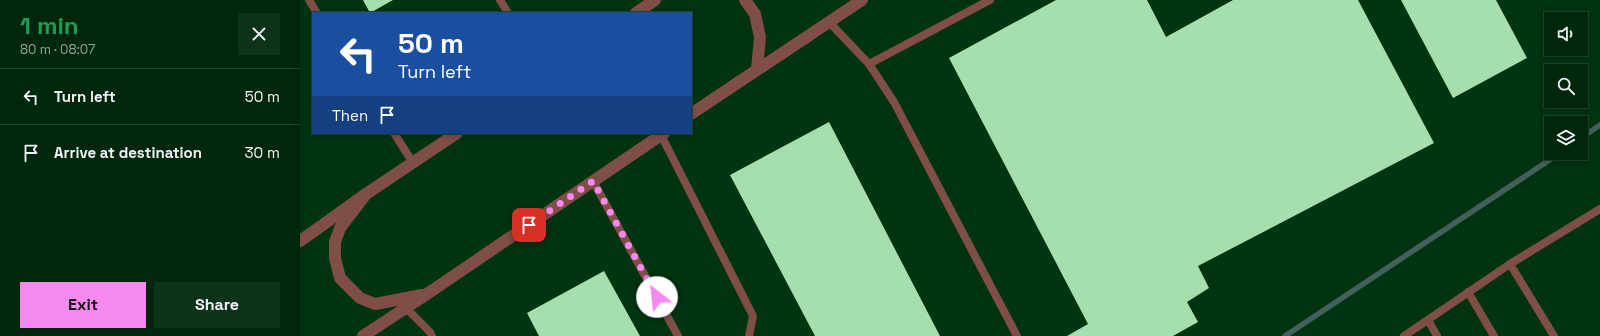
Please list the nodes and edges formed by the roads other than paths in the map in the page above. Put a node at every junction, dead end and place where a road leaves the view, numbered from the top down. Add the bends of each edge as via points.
1 (309, 0) edge
2 (500, 0) edge
3 (655, 0) edge
4 (746, 0) edge
5 (862, 0) edge
6 (990, 0) edge
7 (317, 12) edge
8 (507, 12) edge
9 (637, 12) edge
10 (829, 22) junction
11 (869, 64) junction
12 (757, 69) junction
13 (692, 113) edge
14 (395, 134) edge
15 (456, 134) edge
16 (663, 134) edge
17 (413, 163) junction
18 (593, 181) junction
19 (366, 194) junction
20 (1600, 209) edge
21 (300, 241) edge
22 (1510, 264) junction
23 (1468, 292) junction
24 (427, 294) junction
25 (406, 308) junction
26 (1428, 320) junction
27 (363, 336) edge
28 (432, 336) edge
29 (678, 336) edge
30 (749, 336) edge
31 (1017, 336) edge
32 (1404, 336) edge
33 (1438, 336) edge
34 (1494, 336) edge
35 (1554, 336) edge

1 - 7 lane
2 - 8 lane
3 - 9 street
4 - 12 street via 755,14 760,37
5 - 10 street
6 - 11 lane
10 - 11 lane
10 - 12 street
11 - 31 lane via 894,102
12 - 13 street
14 - 17 lane
15 - 17 street
16 - 18 street
16 - 30 lane via 753,316
17 - 19 street
18 - 24 street
18 - 29 lane
19 - 21 street
19 - 24 street via 340,228 335,242 335,258 340,278 360,298 375,304
20 - 22 lane
22 - 23 lane
22 - 35 lane
23 - 26 lane
23 - 34 lane
24 - 25 street
25 - 27 street
25 - 28 lane
26 - 32 lane
26 - 33 lane

